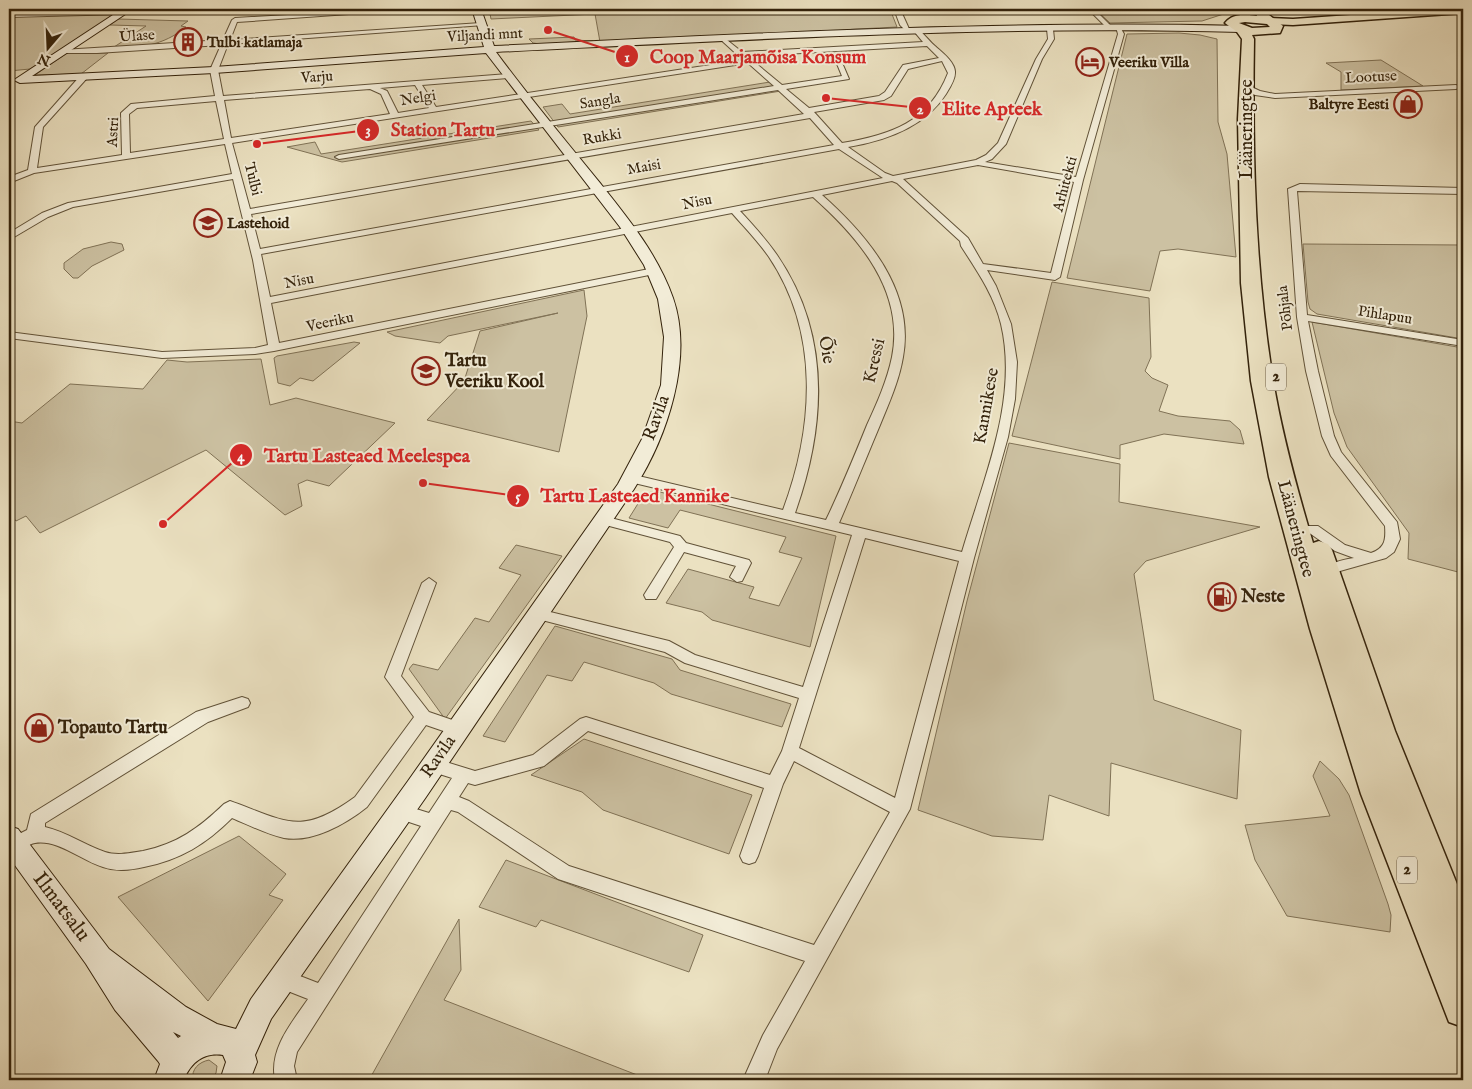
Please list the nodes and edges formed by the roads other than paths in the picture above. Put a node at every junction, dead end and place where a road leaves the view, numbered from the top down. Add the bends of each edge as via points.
1 (416, 9) edge
2 (476, 9) edge
3 (897, 9) edge
4 (1091, 9) edge
5 (1260, 9) edge
6 (126, 10) edge
7 (1463, 12) edge
8 (9, 15) edge
9 (1242, 19) edge
10 (481, 25) junction
11 (1271, 27) junction
12 (1114, 28) junction
13 (1050, 29) junction
14 (912, 30) junction
15 (722, 38) junction
16 (226, 43) junction
17 (927, 44) junction
18 (489, 49) junction
19 (64, 51) junction
20 (744, 58) junction
21 (838, 59) dead end
22 (944, 59) junction
23 (214, 70) junction
24 (508, 76) junction
25 (84, 77) junction
26 (20, 80) junction
27 (417, 83) junction
28 (9, 86) edge
29 (779, 86) junction
30 (372, 87) junction
31 (1456, 87) dead end
32 (1260, 93) junction
33 (1287, 95) junction
34 (523, 96) junction
35 (219, 98) junction
36 (129, 109) joint
37 (434, 109) junction
38 (810, 112) junction
39 (395, 115) junction
40 (546, 123) junction
41 (228, 141) junction
42 (842, 145) junction
43 (126, 156) junction
44 (339, 157) dead end
45 (571, 157) junction
46 (978, 162) junction
47 (32, 171) junction
48 (238, 176) junction
49 (892, 178) junction
50 (9, 180) edge
51 (1080, 180) junction
52 (597, 190) junction
53 (1463, 191) edge
54 (814, 193) junction
55 (733, 209) junction
56 (247, 212) junction
57 (629, 230) junction
58 (9, 238) edge
59 (256, 252) junction
60 (983, 267) junction
61 (654, 271) junction
62 (267, 301) junction
63 (1302, 317) junction
64 (9, 335) edge
65 (1463, 343) edge
66 (274, 348) junction
67 (630, 478) junction
68 (788, 515) junction
69 (603, 520) junction
70 (831, 526) junction
71 (1313, 529) junction
72 (860, 533) junction
73 (680, 546) junction
74 (967, 558) junction
75 (1371, 558) junction
76 (1326, 574) junction
77 (737, 577) dead end
78 (429, 583) dead end
79 (651, 595) dead end
80 (538, 614) junction
81 (808, 695) junction
82 (242, 703) dead end
83 (423, 718) junction
84 (458, 729) junction
85 (790, 751) junction
86 (433, 765) junction
87 (464, 774) junction
88 (774, 784) junction
89 (447, 801) junction
90 (900, 809) junction
91 (400, 812) junction
92 (432, 822) junction
93 (20, 839) edge
94 (749, 856) dead end
95 (1463, 943) edge
96 (96, 954) junction
97 (818, 956) junction
98 (282, 979) junction
99 (322, 995) junction
100 (1463, 1008) edge
101 (227, 1053) edge
102 (172, 1072) edge
103 (286, 1080) edge
104 (754, 1080) edge

1 - 16 street via 235,20
2 - 10 street, Ravila
3 - 14 street via 903,25
4 - 12 street
5 - 11 highway
6 - 8 street
6 - 19 street
7 - 11 main road
9 - 11 highway
9 - 12 street, Viljandi mnt
9 - 32 highway, Lääneringtee / 2
10 - 16 street, Ülase
10 - 18 street, Ravila
11 - 32 highway, Lääneringtee / 2 via 1262,34
12 - 13 street, Viljandi mnt
12 - 51 street, Arhitekti via 1121,34
13 - 14 street, Viljandi mnt
13 - 46 street, Nisu via 1051,38 1002,144 989,158
14 - 15 street, Viljandi mnt
14 - 17 street
15 - 18 street, Viljandi mnt
15 - 20 street, Kannikese
16 - 19 street, Ülase
16 - 23 street
17 - 20 street, Nelgi
17 - 22 street
18 - 23 street, Viljandi mnt
18 - 24 street, Ravila
19 - 26 street
20 - 29 street, Kannikese
20 - 34 street, Nelgi
21 - 29 street, Sangla via 846,76
22 - 38 street, Rukki via 906,67 888,94 881,98 812,109
22 - 42 street, Maisi via 952,74 927,114 892,134
23 - 25 street, Viljandi mnt
23 - 35 street, Tulbi
24 - 27 street, Varju
24 - 34 street, Ravila
25 - 26 street, Viljandi mnt
25 - 47 street via 39,127
26 - 28 street
27 - 30 street, Varju
27 - 37 street
29 - 38 street, Kannikese
29 - 40 street, Sangla
30 - 35 street, Varju
30 - 39 street via 384,93
31 - 33 street, Lootuse
32 - 33 street, Lootuse
32 - 33 street, Lootuse via 1267,89
32 - 71 highway, Lääneringtee / 2 via 1261,238 1268,318 1282,413
32 - 100 highway, Lääneringtee / 2 via 1247,204 1254,323 1281,477 1321,620 1377,794
34 - 37 street, Nelgi
34 - 40 street, Ravila
35 - 36 street, Varju via 151,102
35 - 41 street, Tulbi
36 - 43 street, Astri via 126,113
37 - 39 street, Nelgi
38 - 42 street, Kannikese via 835,142
38 - 45 street, Rukki via 801,117
39 - 41 street, Nelgi
40 - 44 street, Sangla
40 - 45 street, Ravila
41 - 43 street, Nelgi
41 - 48 street, Tulbi
42 - 49 street, Kannikese
42 - 52 street, Maisi
43 - 47 street, Nelgi
45 - 52 street, Ravila
45 - 56 street, Rukki
46 - 49 street, Nisu
46 - 51 street
47 - 50 street, Nelgi
48 - 56 street, Tulbi
48 - 58 street via 71,205 45,215
49 - 54 street, Nisu
49 - 60 street, Kannikese via 900,181 965,240
51 - 60 street, Arhitekti via 1055,277
52 - 57 street, Ravila
52 - 59 street, Maisi
53 - 63 street, Põhjala via 1292,188
54 - 55 street, Nisu
54 - 70 street, Kressi via 860,237 884,270 893,292 899,324 900,346 885,398
55 - 57 street, Nisu
55 - 68 street, Õie via 776,261 789,284 810,346 814,402 810,437 803,472
56 - 59 street, Tulbi
57 - 61 street, Ravila
57 - 62 street, Nisu
59 - 62 street, Tulbi
60 - 74 street, Kannikese via 1000,305 1010,339 1013,376 1002,439
61 - 66 street, Veeriku
61 - 67 street, Ravila via 666,298 671,324 671,371 659,419
62 - 66 street, Tulbi
63 - 65 street, Pihlapuu
63 - 75 street, Põhjala via 1328,436 1336,453 1392,525 1395,537 1391,547
64 - 66 street, Veeriku via 162,355 222,354
67 - 68 street
67 - 69 street, Ravila
68 - 70 street
69 - 73 street via 675,539
69 - 80 street, Ravila
70 - 72 street
71 - 75 street via 1340,548
71 - 76 highway, Lääneringtee / 2
72 - 74 street
72 - 81 street
73 - 77 street via 744,564
73 - 79 street
74 - 90 street, Kannikese
75 - 76 street, Põhjala via 1333,567
76 - 95 highway, Lääneringtee / 2 via 1380,731
78 - 83 street via 393,677
80 - 81 street via 669,647 690,658
80 - 84 street, Ravila
81 - 85 street
82 - 93 street via 202,717 36,819
83 - 84 street
83 - 93 street via 361,802 333,820 286,830 230,809 196,841 178,851 122,862 113,862 74,848 61,838
84 - 86 street, Ravila
85 - 88 street
85 - 90 street
86 - 87 street
86 - 91 street, Ravila
87 - 88 street via 475,778 538,761 586,724
87 - 89 street
88 - 94 street
89 - 92 street
89 - 97 street via 463,806 564,872
90 - 97 street, Kannikese
91 - 92 street
91 - 98 street, Ravila
92 - 99 street
93 - 96 street, Ilmatsalu
96 - 101 street, Ilmatsalu via 176,1018
96 - 102 street, Ilmatsalu via 125,1000 169,1050
97 - 104 street, Kannikese via 770,1042
98 - 99 street
98 - 101 street, Ravila
99 - 103 street via 288,1048 283,1066
101 - 102 street via 191,1047

